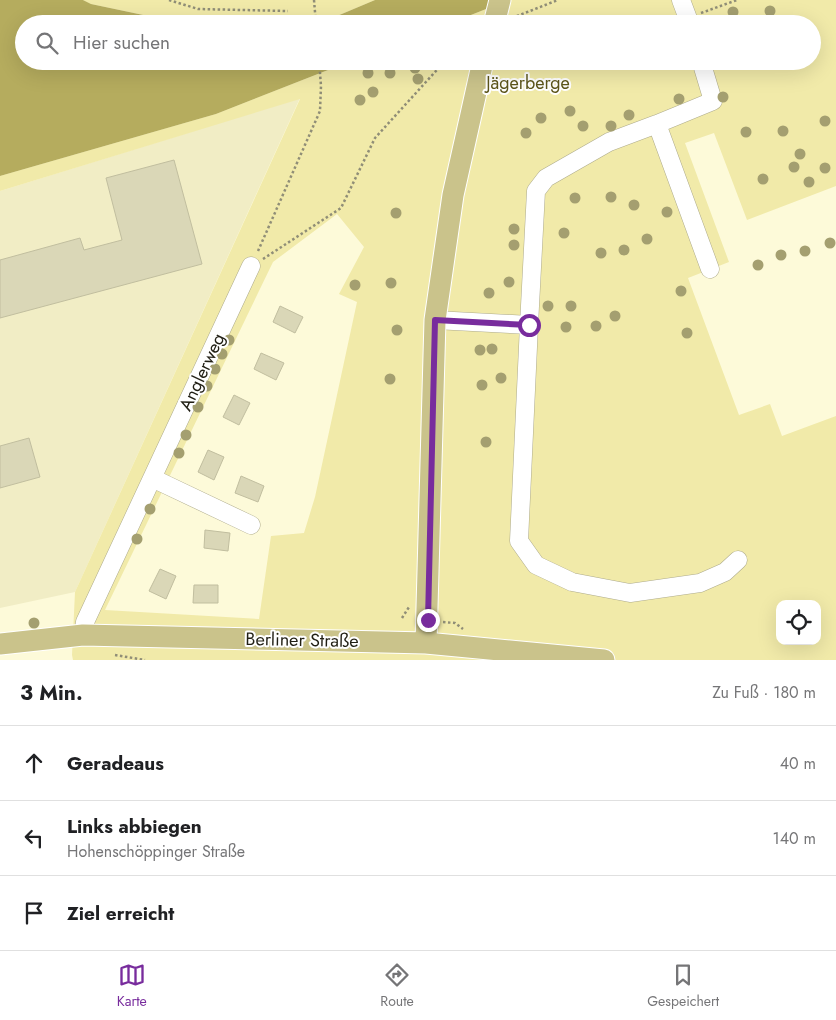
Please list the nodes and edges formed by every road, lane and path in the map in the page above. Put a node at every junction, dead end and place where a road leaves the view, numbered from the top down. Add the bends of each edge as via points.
1 (169, 0) edge
2 (314, 0) edge
3 (500, 0) edge
4 (558, 0) edge
5 (681, 0) edge
6 (737, 0) edge
7 (288, 11) dead end
8 (315, 15) edge
9 (501, 15) edge
10 (519, 15) edge
11 (687, 15) edge
12 (703, 15) edge
13 (320, 70) edge
14 (437, 70) edge
15 (482, 70) edge
16 (704, 70) edge
17 (657, 124) junction
18 (251, 266) junction
19 (710, 269) dead end
20 (435, 320) junction
21 (529, 325) junction
22 (152, 478) junction
23 (251, 525) dead end
24 (738, 560) dead end
25 (84, 635) junction
26 (426, 643) junction
27 (0, 644) edge
28 (604, 660) edge

1 - 7 path via 198,9
2 - 8 path
3 - 9 main road
4 - 10 path
5 - 11 street
6 - 12 path
13 - 18 path via 320,111
14 - 18 path via 375,138 341,208
15 - 20 main road via 452,195
16 - 17 street via 713,101
17 - 19 street
17 - 21 street via 609,142 546,178 536,191
18 - 22 street, Anglerweg
20 - 21 street
20 - 26 main road
21 - 24 street via 519,541 536,565 572,582 630,593 700,583 725,572
22 - 23 street
22 - 25 street, Anglerweg via 85,622
25 - 26 main road, Berliner Straße
25 - 27 main road, Berliner Straße
26 - 28 main road, Berliner Straße

